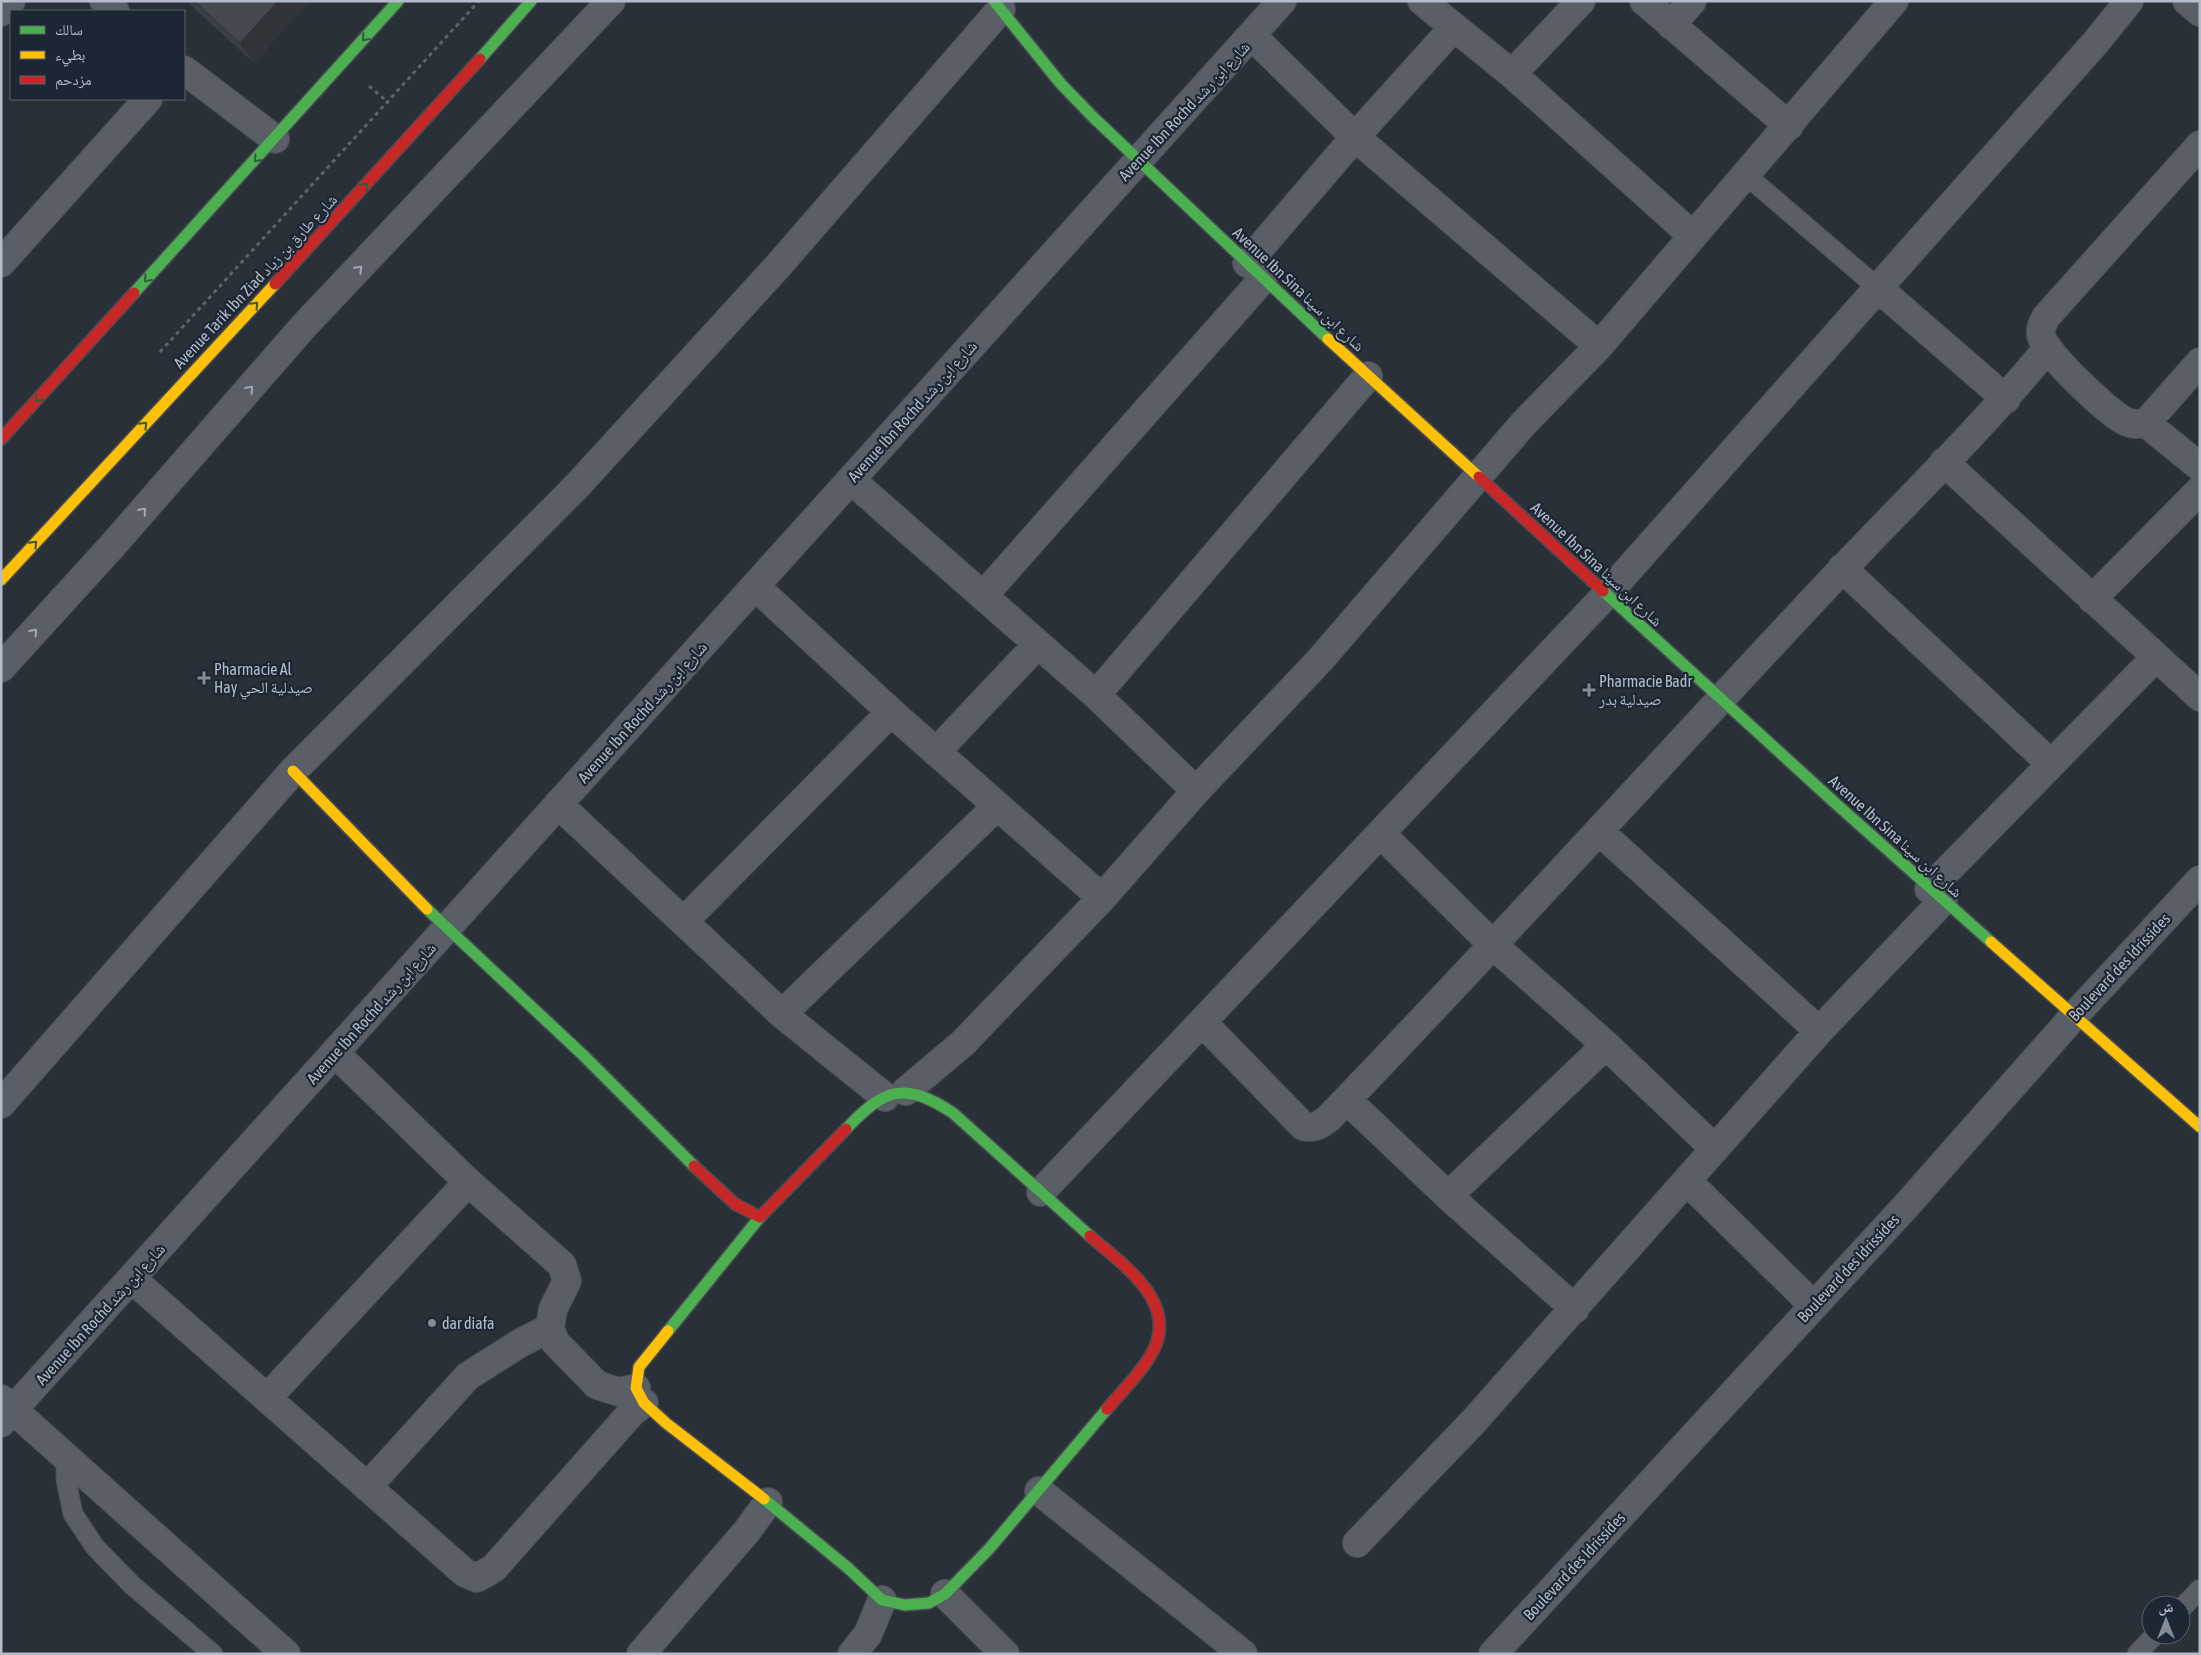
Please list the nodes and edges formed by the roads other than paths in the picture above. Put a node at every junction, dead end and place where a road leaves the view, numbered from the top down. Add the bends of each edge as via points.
1 (11, 1) edge
2 (104, 1) edge
3 (398, 1) edge
4 (531, 1) edge
5 (611, 1) edge
6 (1282, 1) edge
7 (1422, 1) edge
8 (1581, 1) edge
9 (1644, 1) edge
10 (1692, 1) edge
11 (1894, 1) edge
12 (2129, 1) edge
13 (2187, 1) edge
14 (997, 5) edge
15 (114, 10) edge
16 (1, 12) edge
17 (2200, 12) edge
18 (1671, 25) junction
19 (1453, 28) junction
20 (1252, 36) junction
21 (185, 71) edge
22 (1512, 74) junction
23 (147, 100) edge
24 (1789, 126) junction
25 (1355, 137) junction
26 (275, 139) junction
27 (2200, 145) edge
28 (1138, 159) junction
29 (1746, 175) junction
30 (1693, 236) junction
31 (1, 263) edge
32 (1255, 271) junction
33 (1878, 288) junction
34 (1599, 346) junction
35 (2047, 349) junction
36 (2200, 362) edge
37 (1368, 376) junction
38 (2006, 399) junction
39 (2146, 423) junction
40 (1, 439) edge
41 (1944, 462) junction
42 (2200, 468) edge
43 (1479, 477) junction
44 (851, 480) junction
45 (2200, 490) edge
46 (1842, 568) junction
47 (1, 580) edge
48 (756, 587) junction
49 (1606, 595) junction
50 (983, 596) junction
51 (2092, 599) junction
52 (1038, 644) junction
53 (2156, 657) junction
54 (1, 668) edge
55 (1096, 695) junction
56 (2200, 697) edge
57 (1720, 700) junction
58 (891, 712) junction
59 (936, 752) junction
60 (2051, 764) junction
61 (293, 771) junction
62 (1196, 791) junction
63 (558, 804) junction
64 (997, 806) junction
65 (1599, 831) junction
66 (1381, 834) junction
67 (2200, 880) edge
68 (1936, 895) junction
69 (1102, 898) junction
70 (684, 922) junction
71 (447, 930) junction
72 (1494, 946) junction
73 (782, 1014) junction
74 (2074, 1016) junction
75 (1202, 1022) junction
76 (1819, 1031) junction
77 (1606, 1045) junction
78 (335, 1053) junction
79 (896, 1094) junction
80 (1347, 1100) junction
81 (1, 1104) edge
82 (2200, 1127) edge
83 (1715, 1149) junction
84 (1687, 1181) junction
85 (468, 1182) junction
86 (1041, 1192) junction
87 (1448, 1196) junction
88 (760, 1216) junction
89 (132, 1279) junction
90 (1814, 1306) junction
91 (1575, 1309) junction
92 (550, 1328) junction
93 (640, 1395) junction
94 (267, 1398) junction
95 (5, 1410) edge
96 (66, 1457) junction
97 (367, 1487) junction
98 (1039, 1491) junction
99 (768, 1502) junction
100 (1357, 1543) dead end
101 (2200, 1589) edge
102 (945, 1594) junction
103 (2191, 1598) edge
104 (882, 1600) junction
105 (213, 1654) edge
106 (286, 1654) edge
107 (641, 1654) edge
108 (852, 1654) edge
109 (1005, 1654) edge
110 (1243, 1654) edge
111 (1493, 1654) edge

1 - 16 street
2 - 15 street
3 -> 26 street
47 -> 4 street, Avenue Tarik Ibn Ziad شارع طارق بن زياد
54 -> 5 street via 304,327
6 - 20 street, Avenue Ibn Rochd شارع ابن رشد
7 - 19 street
8 - 22 street
9 - 18 street
10 - 18 street
11 - 24 street
12 - 33 street
13 - 17 street
14 - 28 street, Avenue Ibn Sina شارع ابن سينا via 1061,84
14 - 61 street via 778,266 576,487
18 - 24 street
19 - 22 street
19 - 25 street
20 - 25 street
20 - 28 street, Avenue Ibn Rochd شارع ابن رشد
21 - 26 street
22 - 30 street
23 - 31 street
24 - 29 street
25 - 32 street
25 - 34 street
26 -> 40 street
27 - 35 street via 2046,317 2041,336
28 - 32 street, Avenue Ibn Sina شارع ابن سينا
28 - 44 street, Avenue Ibn Rochd شارع ابن رشد
29 - 30 street
29 - 33 lane
30 - 34 street
32 - 37 street, Avenue Ibn Sina شارع ابن سينا
32 - 50 street
33 - 38 street
33 - 49 street
34 - 43 street via 1524,423
35 - 38 street
35 - 39 street via 2123,420 2132,424
36 - 39 street
37 - 43 street, Avenue Ibn Sina شارع ابن سينا
37 - 55 street
38 - 41 street
39 - 42 street
41 - 46 street
41 - 51 street
43 - 49 street, Avenue Ibn Sina شارع ابن سينا
43 - 62 street via 1320,660
44 - 48 street, Avenue Ibn Rochd شارع ابن رشد
44 - 50 street
45 - 51 street
46 - 57 street
46 - 60 street
48 - 58 street
48 - 63 street, Avenue Ibn Rochd شارع ابن رشد
49 - 57 street, Avenue Ibn Sina شارع ابن سينا
49 - 66 street
50 - 52 street
51 - 53 street
52 - 55 street
52 - 59 street
53 - 56 street
53 - 60 street
55 - 62 street
57 - 65 street
57 - 68 street, Avenue Ibn Sina شارع ابن سينا
58 - 59 street
58 - 70 street
59 - 64 street
60 - 68 street
61 - 71 street
61 - 81 street
62 - 69 street
63 - 70 street
63 - 71 street, Avenue Ibn Rochd شارع ابن رشد
64 - 69 street
64 - 73 street
65 - 72 street
65 - 76 street
66 - 72 street
66 - 75 street
67 - 74 street, Boulevard des Idrissides
68 - 74 street, Avenue Ibn Sina شارع ابن سينا
68 - 76 street
69 - 79 street via 963,1043
70 - 73 street
71 - 78 street, Avenue Ibn Rochd شارع ابن رشد
71 - 88 street via 583,1056 716,1190
72 - 77 street
72 - 80 street
73 - 79 street
74 - 82 street, Avenue Ibn Sina شارع ابن سينا
74 - 90 street, Boulevard des Idrissides
75 - 80 street via 1303,1126 1319,1126
75 - 86 street
76 - 83 street
77 - 83 street
77 - 87 street
78 - 85 street
78 - 89 street, Avenue Ibn Rochd شارع ابن رشد
79 - 86 street via 933,1100 953,1113
79 - 88 street via 862,1111
80 - 87 street
83 - 84 street
84 - 90 street
84 - 91 street
85 - 92 street via 562,1265 567,1281 553,1309
85 - 94 street
86 - 98 street via 1144,1284 1157,1307 1160,1333 1150,1357
87 - 91 street
88 - 93 street via 639,1367
89 - 94 street
89 - 95 street, Avenue Ibn Rochd شارع ابن رشد
90 - 111 street, Boulevard des Idrissides
91 - 100 street
92 - 93 street via 554,1342 597,1385
92 - 97 street via 468,1376
93 - 97 street via 632,1412 494,1568 477,1578 465,1573
93 - 99 street
94 - 97 street
95 - 96 street
96 - 105 lane via 66,1480 73,1514 95,1548 132,1585
96 - 106 street
98 - 102 street
98 - 110 street
99 - 104 street
99 - 107 street
101 - 103 lane
102 - 104 street via 929,1603 905,1605
102 - 109 street
104 - 108 street via 868,1634

